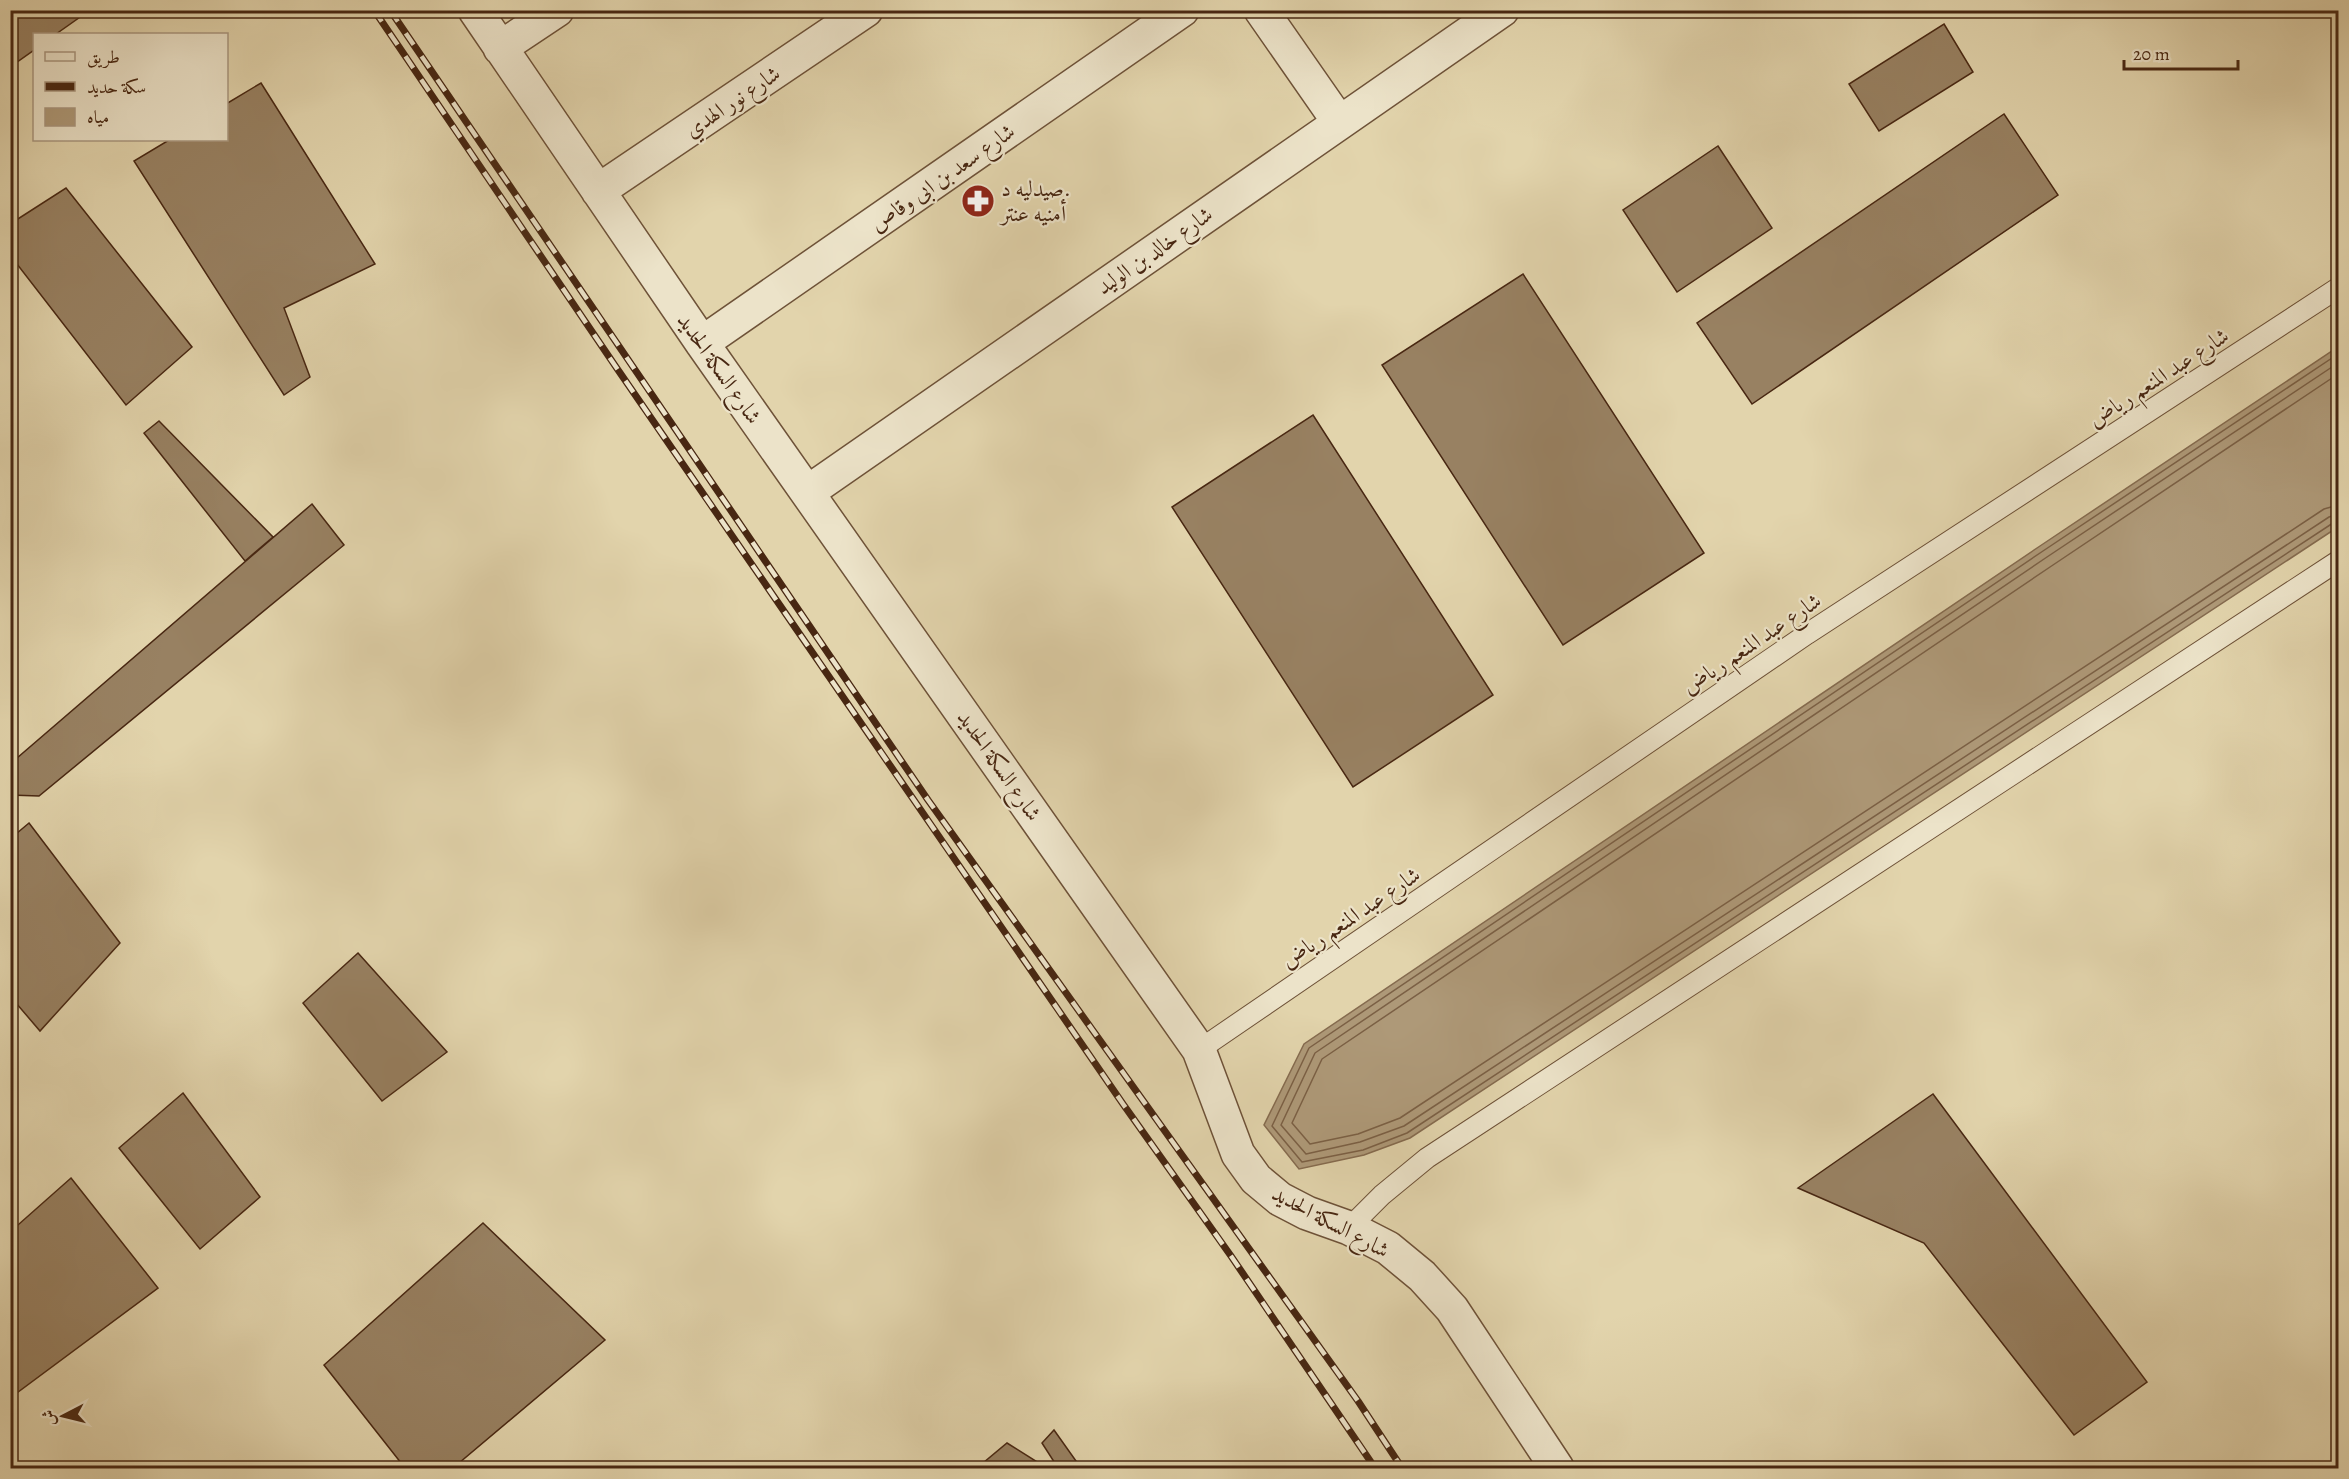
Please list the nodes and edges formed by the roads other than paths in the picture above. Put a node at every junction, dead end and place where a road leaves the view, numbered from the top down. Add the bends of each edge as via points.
1 (475, 10) edge
2 (557, 10) edge
3 (866, 10) edge
4 (1182, 10) edge
5 (1261, 10) edge
6 (1502, 10) edge
7 (500, 48) junction
8 (1339, 122) junction
9 (598, 191) junction
10 (2338, 288) edge
11 (702, 343) junction
12 (808, 492) junction
13 (2338, 561) edge
14 (1199, 1050) junction
15 (1349, 1228) junction
16 (1557, 1468) edge

1 - 7 street, شارع السكة الحديد
2 - 7 street
3 - 9 street, شارع نور الهدي
4 - 11 street, شارع سعد بن ابى وقاص
5 - 8 street
6 - 8 street, شارع خالد بن الوليد
7 - 9 street, شارع السكة الحديد
8 - 12 street, شارع خالد بن الوليد
9 - 11 street, شارع السكة الحديد
10 - 14 lane, شارع عبد المنعم رياض via 1807,634
11 - 12 street, شارع السكة الحديد
12 - 14 street, شارع السكة الحديد
13 - 15 lane via 1427,1158
14 - 15 street, شارع السكة الحديد via 1238,1154 1256,1179 1280,1199
15 - 16 street, شارع السكة الحديد via 1388,1248 1422,1276 1452,1309

